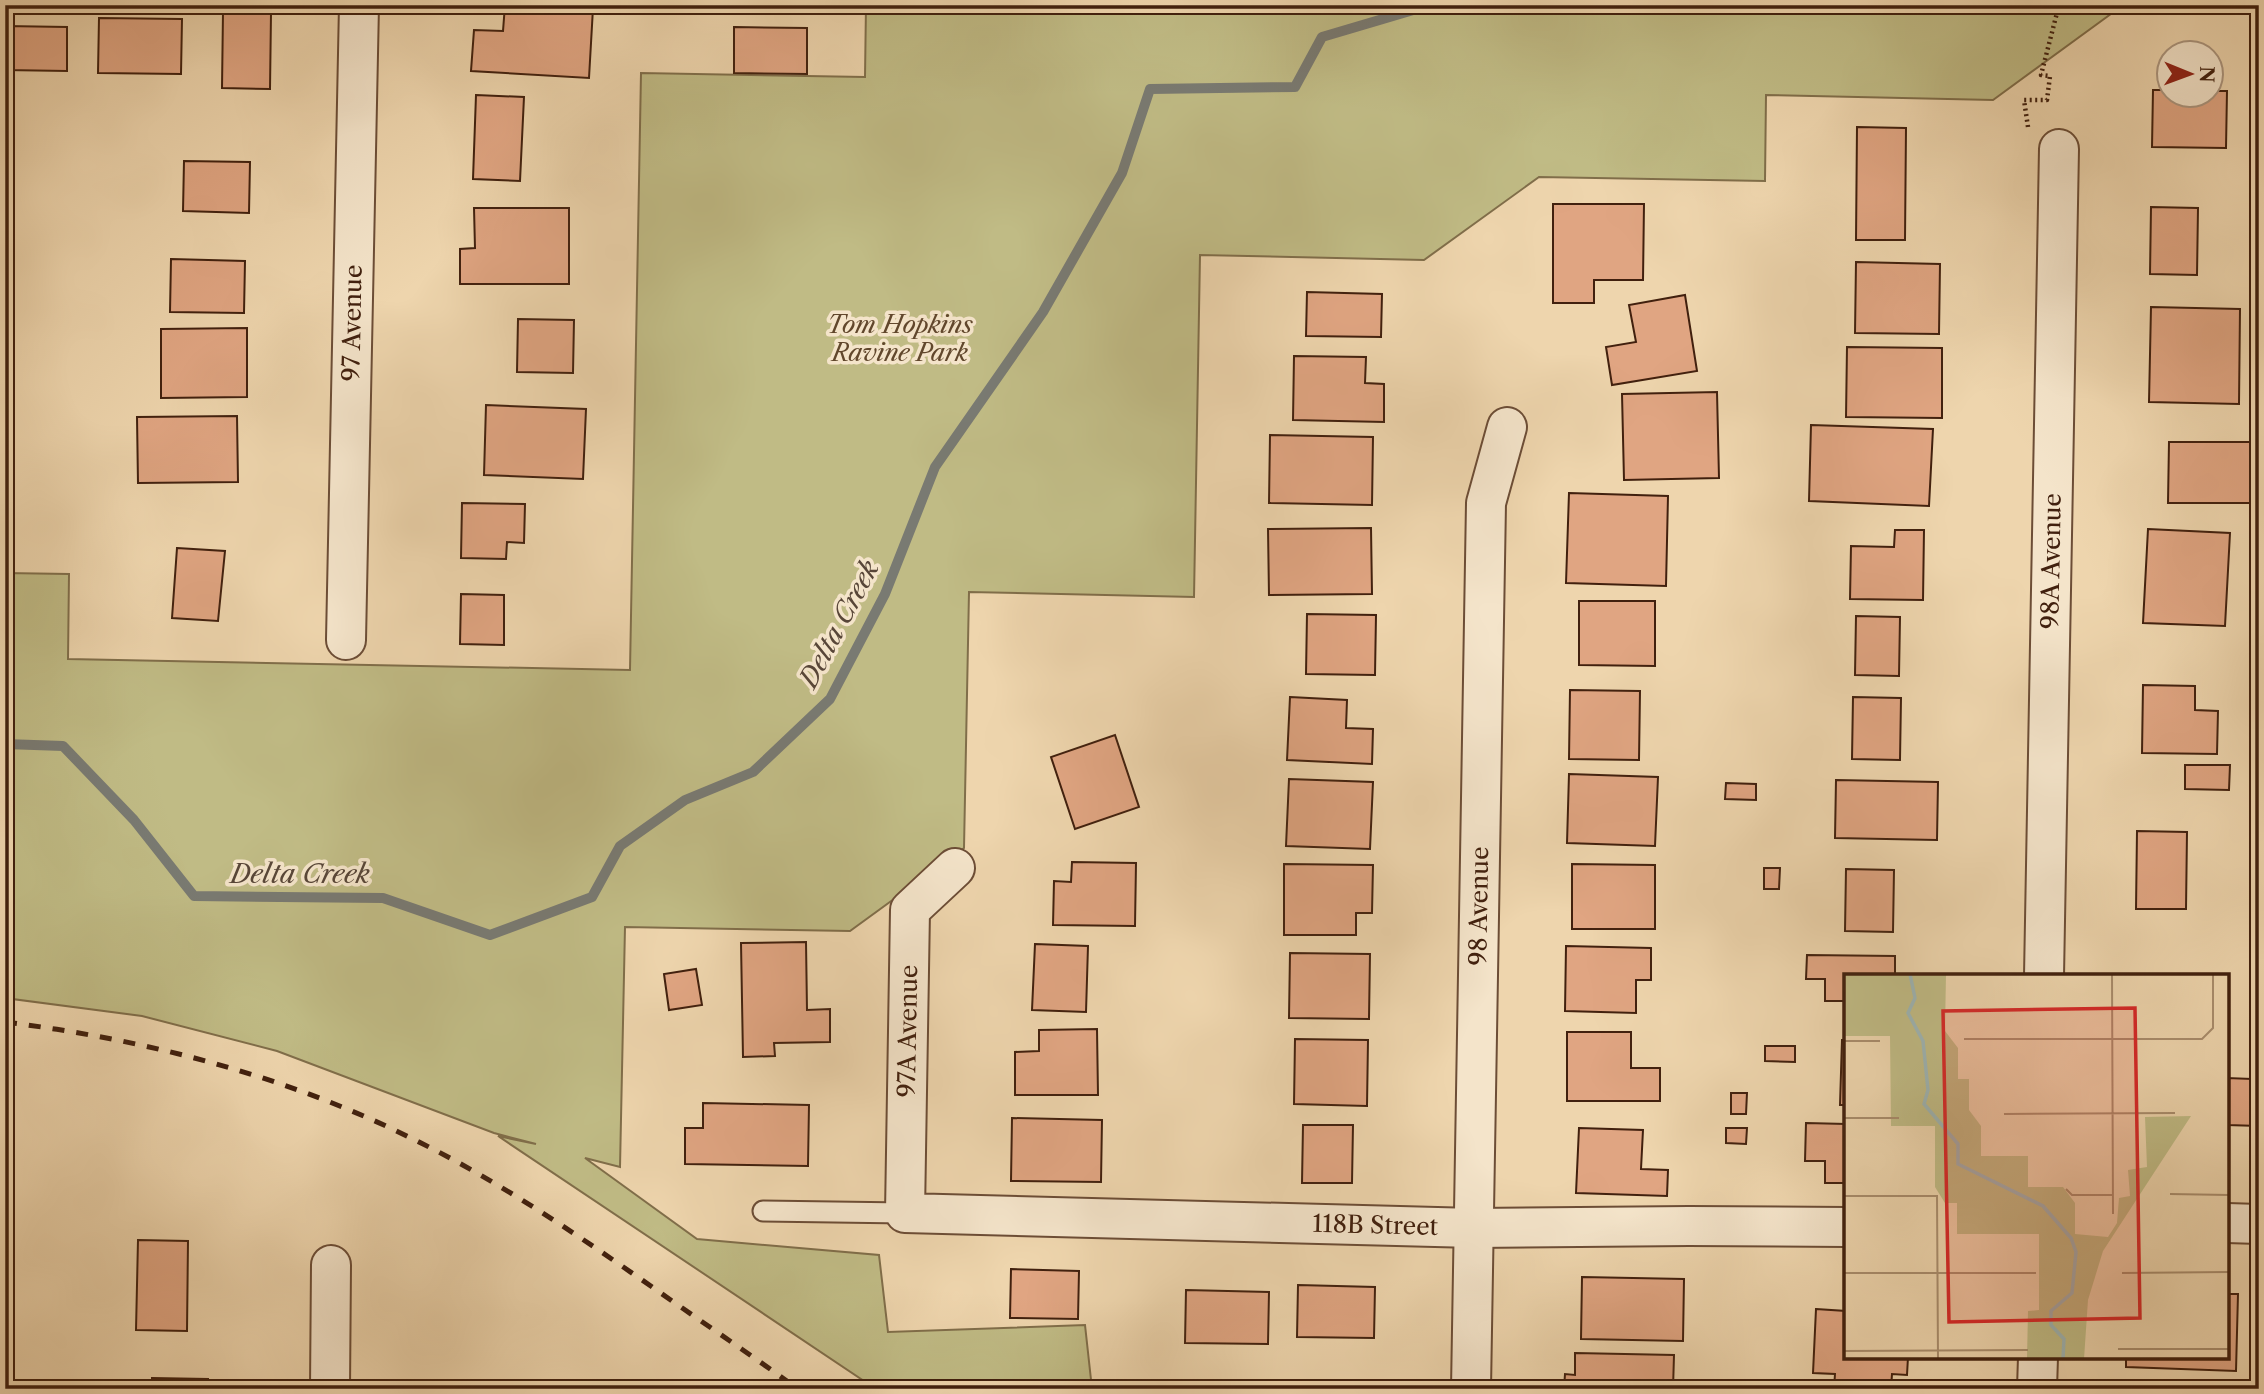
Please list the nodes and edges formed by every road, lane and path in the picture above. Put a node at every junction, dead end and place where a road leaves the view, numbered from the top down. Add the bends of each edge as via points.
1 (359, 5) edge
2 (2060, 5) edge
3 (2027, 124) dead end
4 (2059, 149) dead end
5 (1507, 427) dead end
6 (346, 640) dead end
7 (956, 868) dead end
8 (2044, 974) edge
9 (763, 1211) dead end
10 (905, 1213) junction
11 (2229, 1223) edge
12 (2259, 1224) edge
13 (1844, 1227) edge
14 (1474, 1228) junction
15 (331, 1265) dead end
16 (2038, 1359) edge
17 (330, 1389) edge
18 (1471, 1389) edge
19 (2037, 1389) edge

1 - 6 street, 97 Avenue
2 - 3 path via 2040,75 2050,76 2047,100 2024,100
4 - 8 street, 98A Avenue
5 - 14 street, 98 Avenue via 1486,503
7 - 10 street, 97A Avenue via 910,910
9 - 10 lane
10 - 14 street, 118B Street
11 - 12 street
13 - 14 street, 118B Street
14 - 18 street, 98 Avenue
15 - 17 street
16 - 19 street

